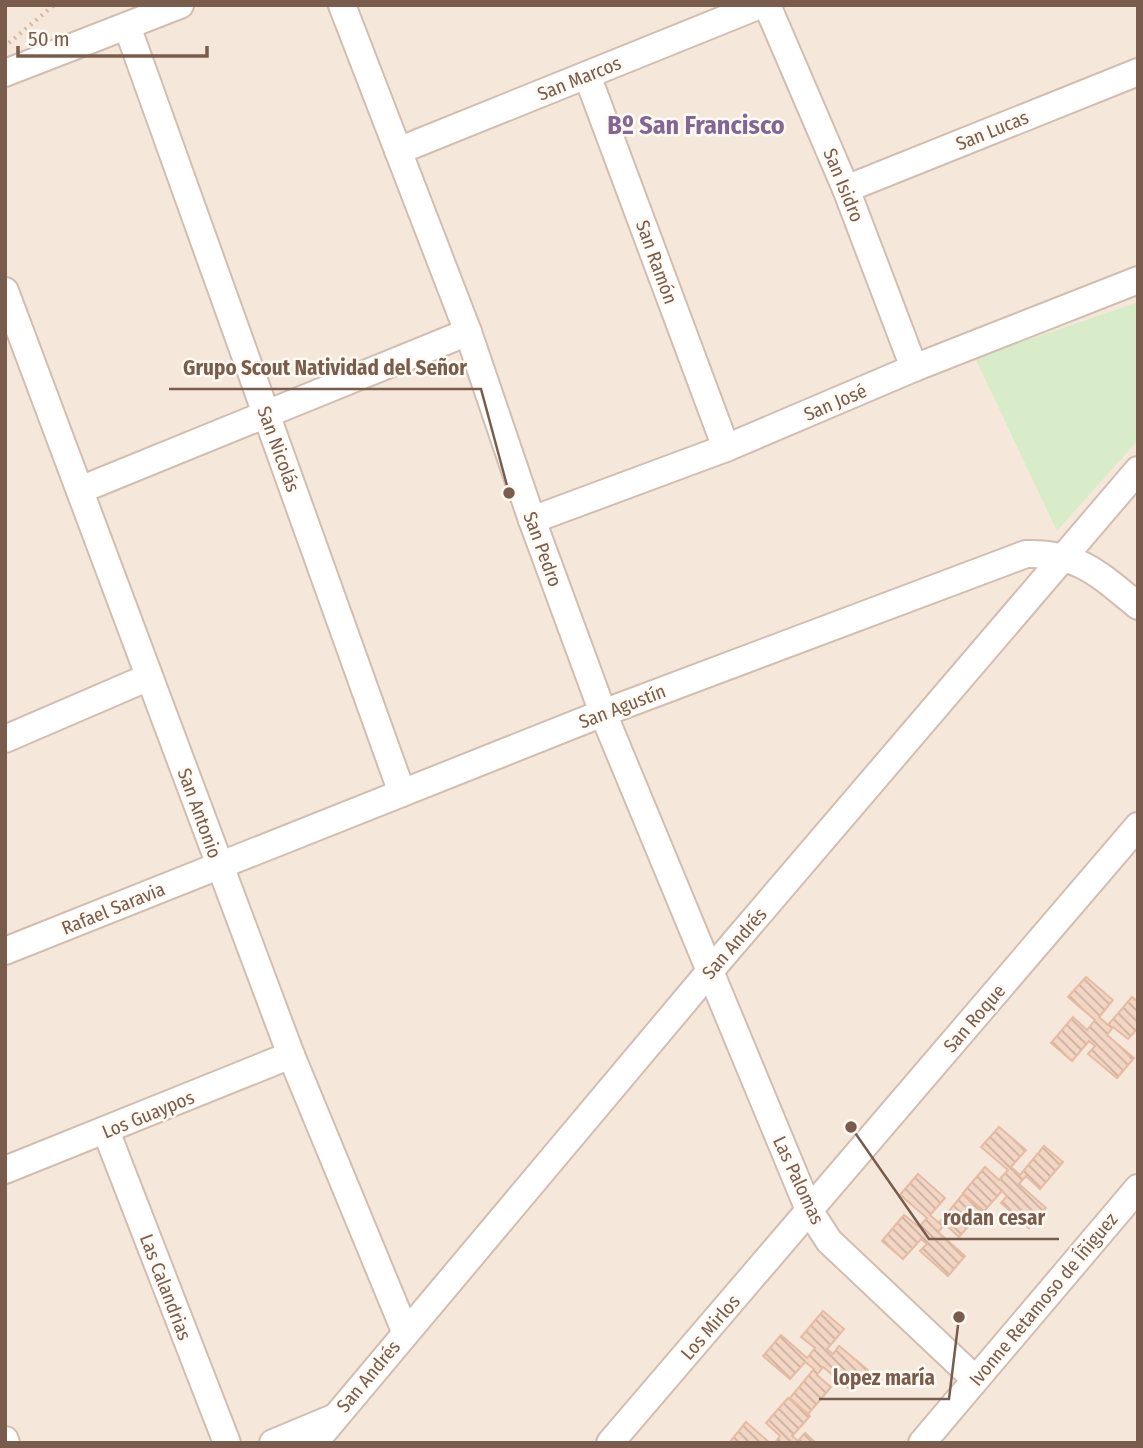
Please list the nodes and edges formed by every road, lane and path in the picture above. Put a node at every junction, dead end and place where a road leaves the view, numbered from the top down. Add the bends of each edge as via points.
1 (54, 5) edge
2 (180, 5) edge
3 (342, 5) edge
4 (760, 5) edge
5 (767, 5) edge
6 (127, 26) junction
7 (5, 46) edge
8 (1138, 72) edge
9 (5, 73) edge
10 (587, 75) junction
11 (398, 151) junction
12 (846, 189) junction
13 (1138, 280) edge
14 (6, 293) edge
15 (468, 332) junction
16 (914, 368) junction
17 (267, 415) junction
18 (726, 448) junction
19 (1138, 470) edge
20 (80, 490) junction
21 (532, 520) junction
22 (1064, 557) junction
23 (1138, 606) edge
24 (149, 677) junction
25 (603, 713) junction
26 (5, 740) edge
27 (402, 793) junction
28 (1138, 826) edge
29 (220, 865) junction
30 (5, 951) edge
31 (710, 971) junction
32 (291, 1055) junction
33 (106, 1131) junction
34 (5, 1170) edge
35 (1138, 1188) edge
36 (809, 1210) junction
37 (405, 1331) junction
38 (975, 1379) junction
39 (333, 1418) junction
40 (227, 1443) edge
41 (273, 1443) edge
42 (314, 1443) edge
43 (610, 1443) edge
44 (922, 1443) edge

1 - 7 path
2 - 6 street
3 - 11 street, San Pedro
4 - 10 street, San Marcos
5 - 12 street, San Isidro
6 - 9 street
6 - 17 street, San Nicolás
8 - 12 street, San Lucas
10 - 11 street, San Marcos
10 - 18 street, San Ramón
11 - 15 street, San Pedro
12 - 16 street, San Isidro
13 - 16 street, San José
14 - 20 street, San Antonio
15 - 17 street
15 - 21 street, San Pedro
16 - 18 street, San José
17 - 20 street
17 - 27 street, San Nicolás
18 - 21 street, San José
19 - 22 street, San Andrés
20 - 24 street, San Antonio
21 - 25 street, San Pedro
22 - 23 street via 1090,567
22 - 25 street, San Agustín via 1026,554
22 - 31 street, San Andrés
24 - 26 street
24 - 29 street, San Antonio
25 - 27 street, San Agustín
25 - 31 street, San Pedro
27 - 29 street, San Agustín
28 - 36 street, San Roque
29 - 30 street, Rafael Saravia
29 - 32 street, San Antonio
31 - 36 street, Las Palomas
31 - 37 street, San Andrés
32 - 33 street, Los Guaypos
32 - 37 street, San Antonio
33 - 34 street, Los Guaypos
33 - 40 street, Las Calandrias
35 - 38 street, Ivonne Retamoso de Íñiguez
36 - 38 street, Las Palomas via 829,1241
36 - 43 street, Los Mirlos
37 - 39 street, San Andrés
38 - 44 street, Ivonne Retamoso de Íñiguez
39 - 41 street
39 - 42 street, San Andrés

